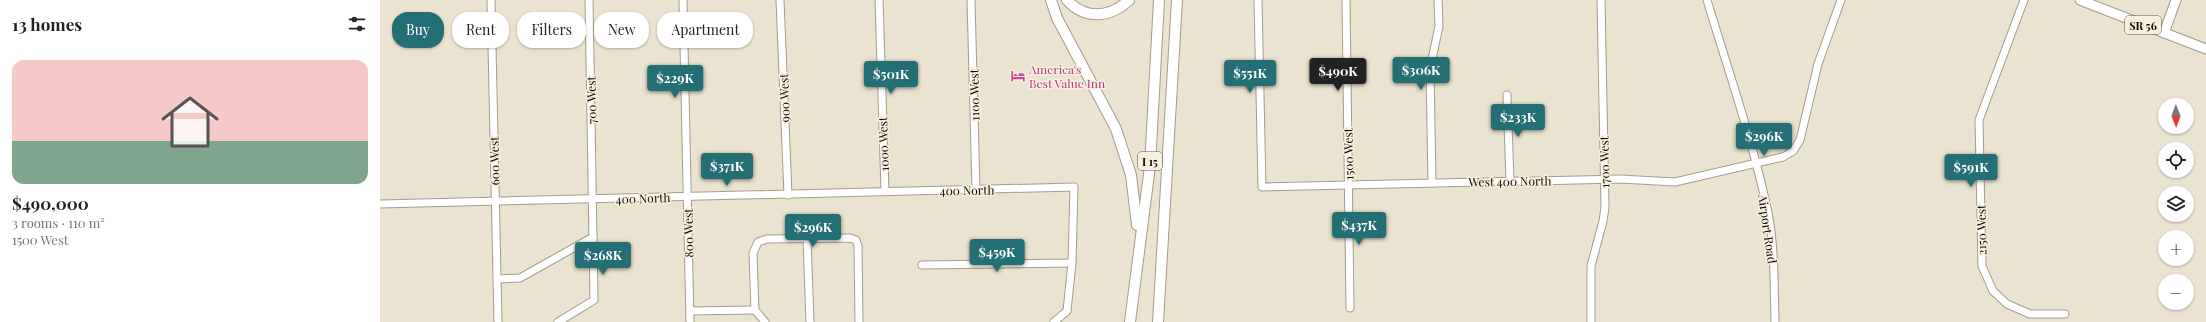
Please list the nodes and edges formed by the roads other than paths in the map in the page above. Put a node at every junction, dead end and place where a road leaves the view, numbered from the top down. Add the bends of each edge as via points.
1 (491, 0) edge
2 (589, 0) edge
3 (682, 0) edge
4 (780, 0) edge
5 (879, 0) edge
6 (971, 0) edge
7 (1050, 0) edge
8 (1066, 0) edge
9 (1129, 0) edge
10 (1159, 0) edge
11 (1177, 0) edge
12 (1258, 0) edge
13 (1346, 0) edge
14 (1438, 0) edge
15 (1601, 0) edge
16 (1707, 0) edge
17 (1840, 0) edge
18 (2024, 0) edge
19 (2080, 0) edge
20 (2176, 0) edge
21 (2164, 33) junction
22 (2206, 49) edge
23 (1507, 95) dead end
24 (1755, 163) junction
25 (1604, 179) junction
26 (1510, 181) junction
27 (1432, 183) junction
28 (1348, 184) junction
29 (976, 190) junction
30 (885, 192) junction
31 (788, 195) junction
32 (687, 197) junction
33 (496, 200) junction
34 (593, 200) junction
35 (380, 204) edge
36 (593, 237) junction
37 (807, 239) junction
38 (1072, 263) junction
39 (922, 265) dead end
40 (497, 279) junction
41 (1132, 296) junction
42 (1350, 308) dead end
43 (755, 310) junction
44 (690, 311) junction
45 (2065, 314) dead end
46 (498, 322) edge
47 (558, 322) edge
48 (690, 322) edge
49 (765, 322) edge
50 (810, 322) edge
51 (859, 322) edge
52 (1054, 322) edge
53 (1130, 322) edge
54 (1158, 322) edge
55 (1591, 322) edge
56 (1775, 322) edge

1 - 33 street, 600 West
2 - 34 street, 700 West
3 - 32 street, 800 West
4 - 31 street, 900 West
5 - 30 street, 1000 West
6 - 29 street, 1100 West
7 - 41 highway via 1113,123 1131,175 1137,212
8 - 9 highway via 1082,12 1103,15 1114,11
10 - 41 highway, I 15 via 1150,166
11 - 54 highway, I 15
12 - 28 street, West 400 North via 1262,187
13 - 28 street, 1500 West
14 - 27 street via 1439,26 1430,69
15 - 25 street, 1700 West
16 - 24 street, Airport Road
17 - 24 street, West 400 North via 1818,64 1800,140 1793,151 1783,157
18 - 45 street, 2150 West via 1979,120 1982,266 1992,291 2007,304 2030,314
19 - 21 main road, SR 56
20 - 21 main road
21 - 22 main road, SR 56
23 - 26 street
24 - 25 street, West 400 North via 1675,182
24 - 56 street, Airport Road via 1768,214
25 - 26 street, West 400 North
25 - 55 street, 1700 West via 1603,221 1590,272
26 - 27 street, West 400 North
27 - 28 street, West 400 North
28 - 42 street, 1500 West
29 - 30 street, 400 North
29 - 38 street, 400 North via 1074,187
30 - 31 street, 400 North
31 - 32 street, 400 North
32 - 34 street, 400 North
32 - 44 street, 800 West
33 - 34 street, 400 North
33 - 35 street, 400 North
33 - 40 street, 600 West
34 - 36 street, 700 West
36 - 40 street via 520,278
36 - 47 street, 700 West via 594,300
37 - 43 street via 767,239 754,246
37 - 50 street
37 - 51 street via 856,240
38 - 39 street
38 - 52 street via 1067,310
40 - 46 street, 600 West
41 - 53 highway, I 15
43 - 44 street
43 - 49 street
44 - 48 street, 800 West

